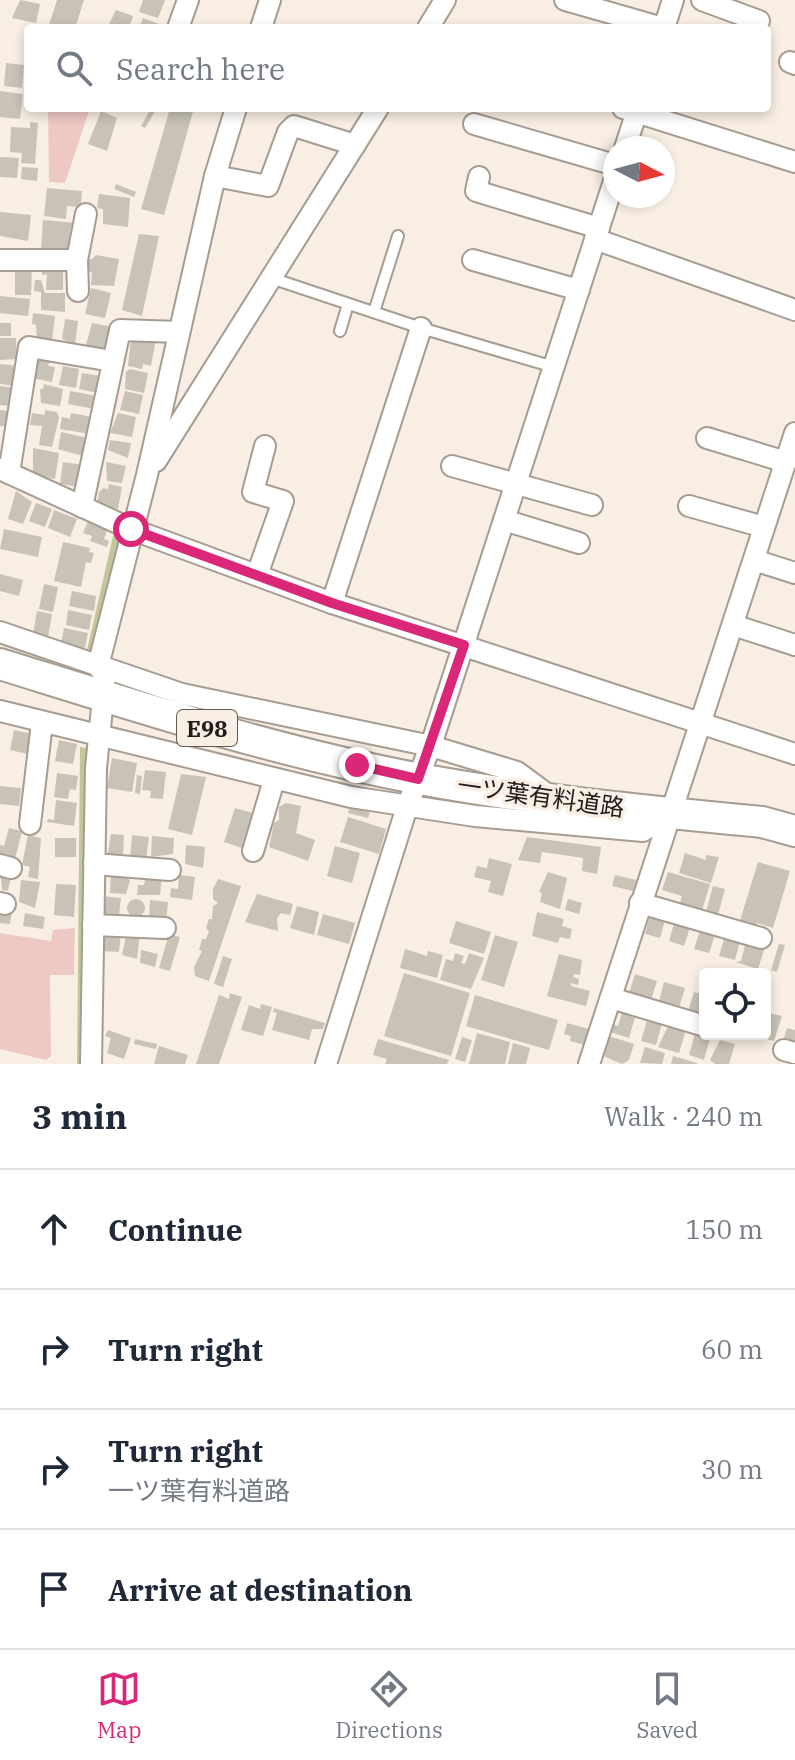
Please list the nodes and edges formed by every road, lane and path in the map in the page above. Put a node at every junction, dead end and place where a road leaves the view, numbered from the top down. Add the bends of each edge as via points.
1 (188, 0) edge
2 (270, 0) edge
3 (445, 0) edge
4 (565, 0) edge
5 (673, 0) edge
6 (702, 0) edge
7 (759, 21) dead end
8 (179, 24) edge
9 (263, 24) edge
10 (430, 24) edge
11 (650, 24) edge
12 (665, 24) edge
13 (235, 112) edge
14 (376, 112) edge
15 (631, 112) edge
16 (641, 112) edge
17 (474, 124) dead end
18 (627, 136) edge
19 (355, 145) junction
20 (603, 162) edge
21 (795, 162) edge
22 (215, 176) junction
23 (475, 191) dead end
24 (605, 208) edge
25 (86, 214) dead end
26 (597, 234) junction
27 (398, 236) dead end
28 (0, 260) edge
29 (77, 260) junction
30 (473, 260) dead end
31 (271, 278) junction
32 (579, 290) junction
33 (78, 291) dead end
34 (348, 304) junction
35 (795, 310) edge
36 (374, 312) junction
37 (421, 328) junction
38 (340, 331) dead end
39 (179, 332) junction
40 (112, 361) junction
41 (554, 367) junction
42 (795, 433) edge
43 (707, 438) dead end
44 (265, 446) dead end
45 (786, 462) junction
46 (452, 466) dead end
47 (4, 471) edge
48 (147, 475) junction
49 (517, 482) junction
50 (785, 498) edge
51 (592, 505) dead end
52 (689, 506) dead end
53 (82, 507) junction
54 (504, 520) junction
55 (764, 527) junction
56 (131, 529) junction
57 (579, 543) dead end
58 (754, 560) junction
59 (795, 573) edge
60 (257, 575) junction
61 (332, 603) junction
62 (733, 625) junction
63 (0, 632) edge
64 (464, 645) junction
65 (795, 645) edge
66 (0, 664) edge
67 (102, 671) junction
68 (102, 708) dead end
69 (0, 711) edge
70 (42, 723) junction
71 (701, 723) junction
72 (98, 738) junction
73 (431, 746) junction
74 (795, 754) edge
75 (418, 779) junction
76 (274, 780) junction
77 (554, 799) junction
78 (407, 807) junction
79 (669, 813) junction
80 (795, 819) edge
81 (762, 822) junction
82 (30, 824) dead end
83 (795, 831) edge
84 (253, 851) dead end
85 (94, 864) junction
86 (170, 870) dead end
87 (640, 903) junction
88 (93, 925) junction
89 (165, 928) dead end
90 (761, 938) dead end
91 (611, 998) junction
92 (699, 1024) edge
93 (91, 1064) edge
94 (326, 1064) edge
95 (590, 1064) edge

1 - 8 street
2 - 9 street
3 - 10 street
4 - 11 street
5 - 12 street
6 - 7 street
13 - 22 street
14 - 19 street
15 - 18 street
16 - 21 street
17 - 20 street
19 - 22 street via 294,126 268,186
19 - 31 street
22 - 39 street
23 - 26 street
24 - 26 street
25 - 29 street
26 - 32 street
26 - 35 street
27 - 36 lane
28 - 29 street
29 - 33 street
30 - 32 street
31 - 34 lane
31 - 48 street
32 - 41 street
34 - 36 lane
34 - 38 lane
36 - 37 lane
37 - 41 lane
37 - 61 street
39 - 40 street via 120,330
39 - 48 street
40 - 47 street via 29,347
40 - 53 street
41 - 49 street
42 - 45 street
43 - 45 street
44 - 60 street via 253,492 283,501
45 - 50 street
46 - 49 street
47 - 53 street
48 - 56 street
49 - 51 street
49 - 54 street
50 - 55 street
52 - 55 street
53 - 56 street
54 - 57 street
54 - 64 street
55 - 58 street
56 - 60 street
56 - 67 street
58 - 59 street
58 - 62 street
60 - 61 street
61 - 64 street
62 - 65 street
62 - 71 street
63 - 67 street
64 - 71 street
64 - 73 street
66 - 75 main road, 一ツ葉有料道路 / E98 via 198,725
67 - 73 street via 182,694
68 - 72 street
69 - 70 street
70 - 72 street
70 - 82 street
71 - 74 street
71 - 79 street
72 - 76 street
72 - 85 street
73 - 75 street
73 - 77 street via 517,772
75 - 77 main road, 一ツ葉有料道路 / E98
75 - 78 street
76 - 78 street
76 - 84 street
77 - 79 main road, 一ツ葉有料道路 / E98
78 - 79 street via 643,831
78 - 94 street
79 - 81 main road, 一ツ葉有料道路 / E98
79 - 87 street
80 - 81 main road
81 - 83 main road
85 - 86 street
85 - 88 street
87 - 90 street
87 - 91 street
88 - 89 street
88 - 93 street
91 - 92 street
91 - 95 street

